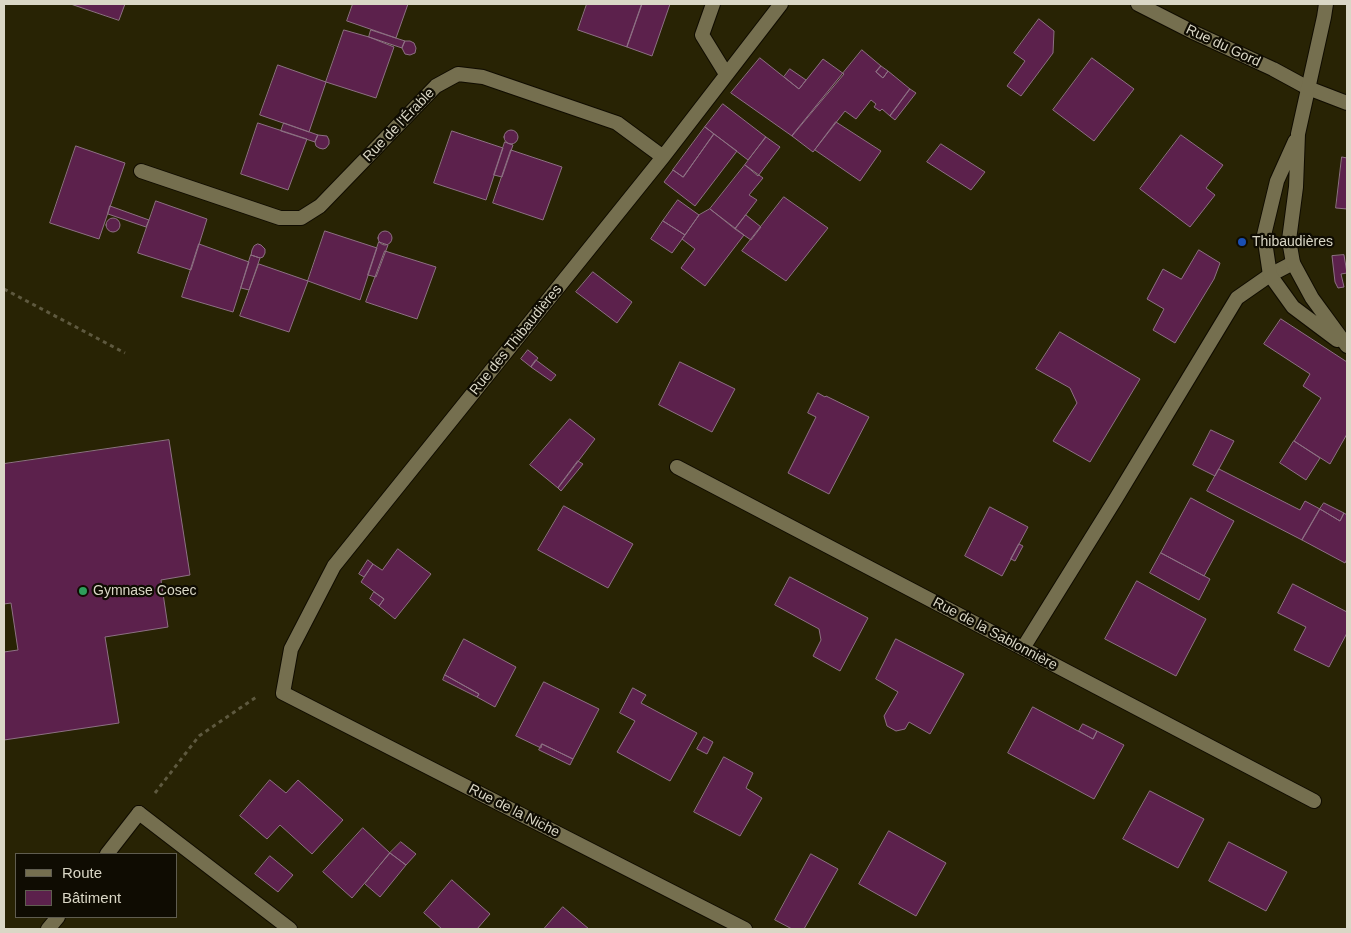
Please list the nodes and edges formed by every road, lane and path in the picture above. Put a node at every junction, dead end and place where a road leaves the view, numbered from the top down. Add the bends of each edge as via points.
1 (713, 4) edge
2 (781, 4) edge
3 (1138, 4) edge
4 (1326, 4) edge
5 (726, 74) junction
6 (1308, 88) junction
7 (1347, 103) edge
8 (1298, 134) junction
9 (663, 157) junction
10 (141, 171) dead end
11 (1293, 263) junction
12 (1270, 275) junction
13 (4, 289) edge
14 (1347, 346) edge
15 (125, 353) dead end
16 (677, 467) dead end
17 (1023, 648) junction
18 (283, 693) junction
19 (1314, 801) dead end
20 (139, 813) junction
21 (108, 853) edge
22 (57, 918) edge
23 (48, 929) edge
24 (290, 929) edge
25 (745, 929) edge

1 - 5 street via 702,35
2 - 5 street, Rue des Thibaudières
3 - 6 street, Rue du Gord
4 - 6 street
5 - 9 street, Rue des Thibaudières
6 - 7 street, Rue du Gord
6 - 8 street
8 - 11 street via 1289,240
8 - 12 street via 1277,181 1264,234
9 - 10 street, Rue de l'Érable via 617,123 483,77 458,74 436,86 320,206 300,218 280,218
9 - 18 street, Rue des Thibaudières via 334,566 291,649
11 - 12 street
11 - 14 street via 1312,298
12 - 14 street via 1293,306
12 - 17 street via 1237,298
13 - 15 path
16 - 17 street, Rue de la Sablonnière
17 - 19 street, Rue de la Sablonnière
18 - 20 path via 261,694 199,736
18 - 25 street, Rue de la Niche
20 - 21 street
20 - 24 street
22 - 23 street

